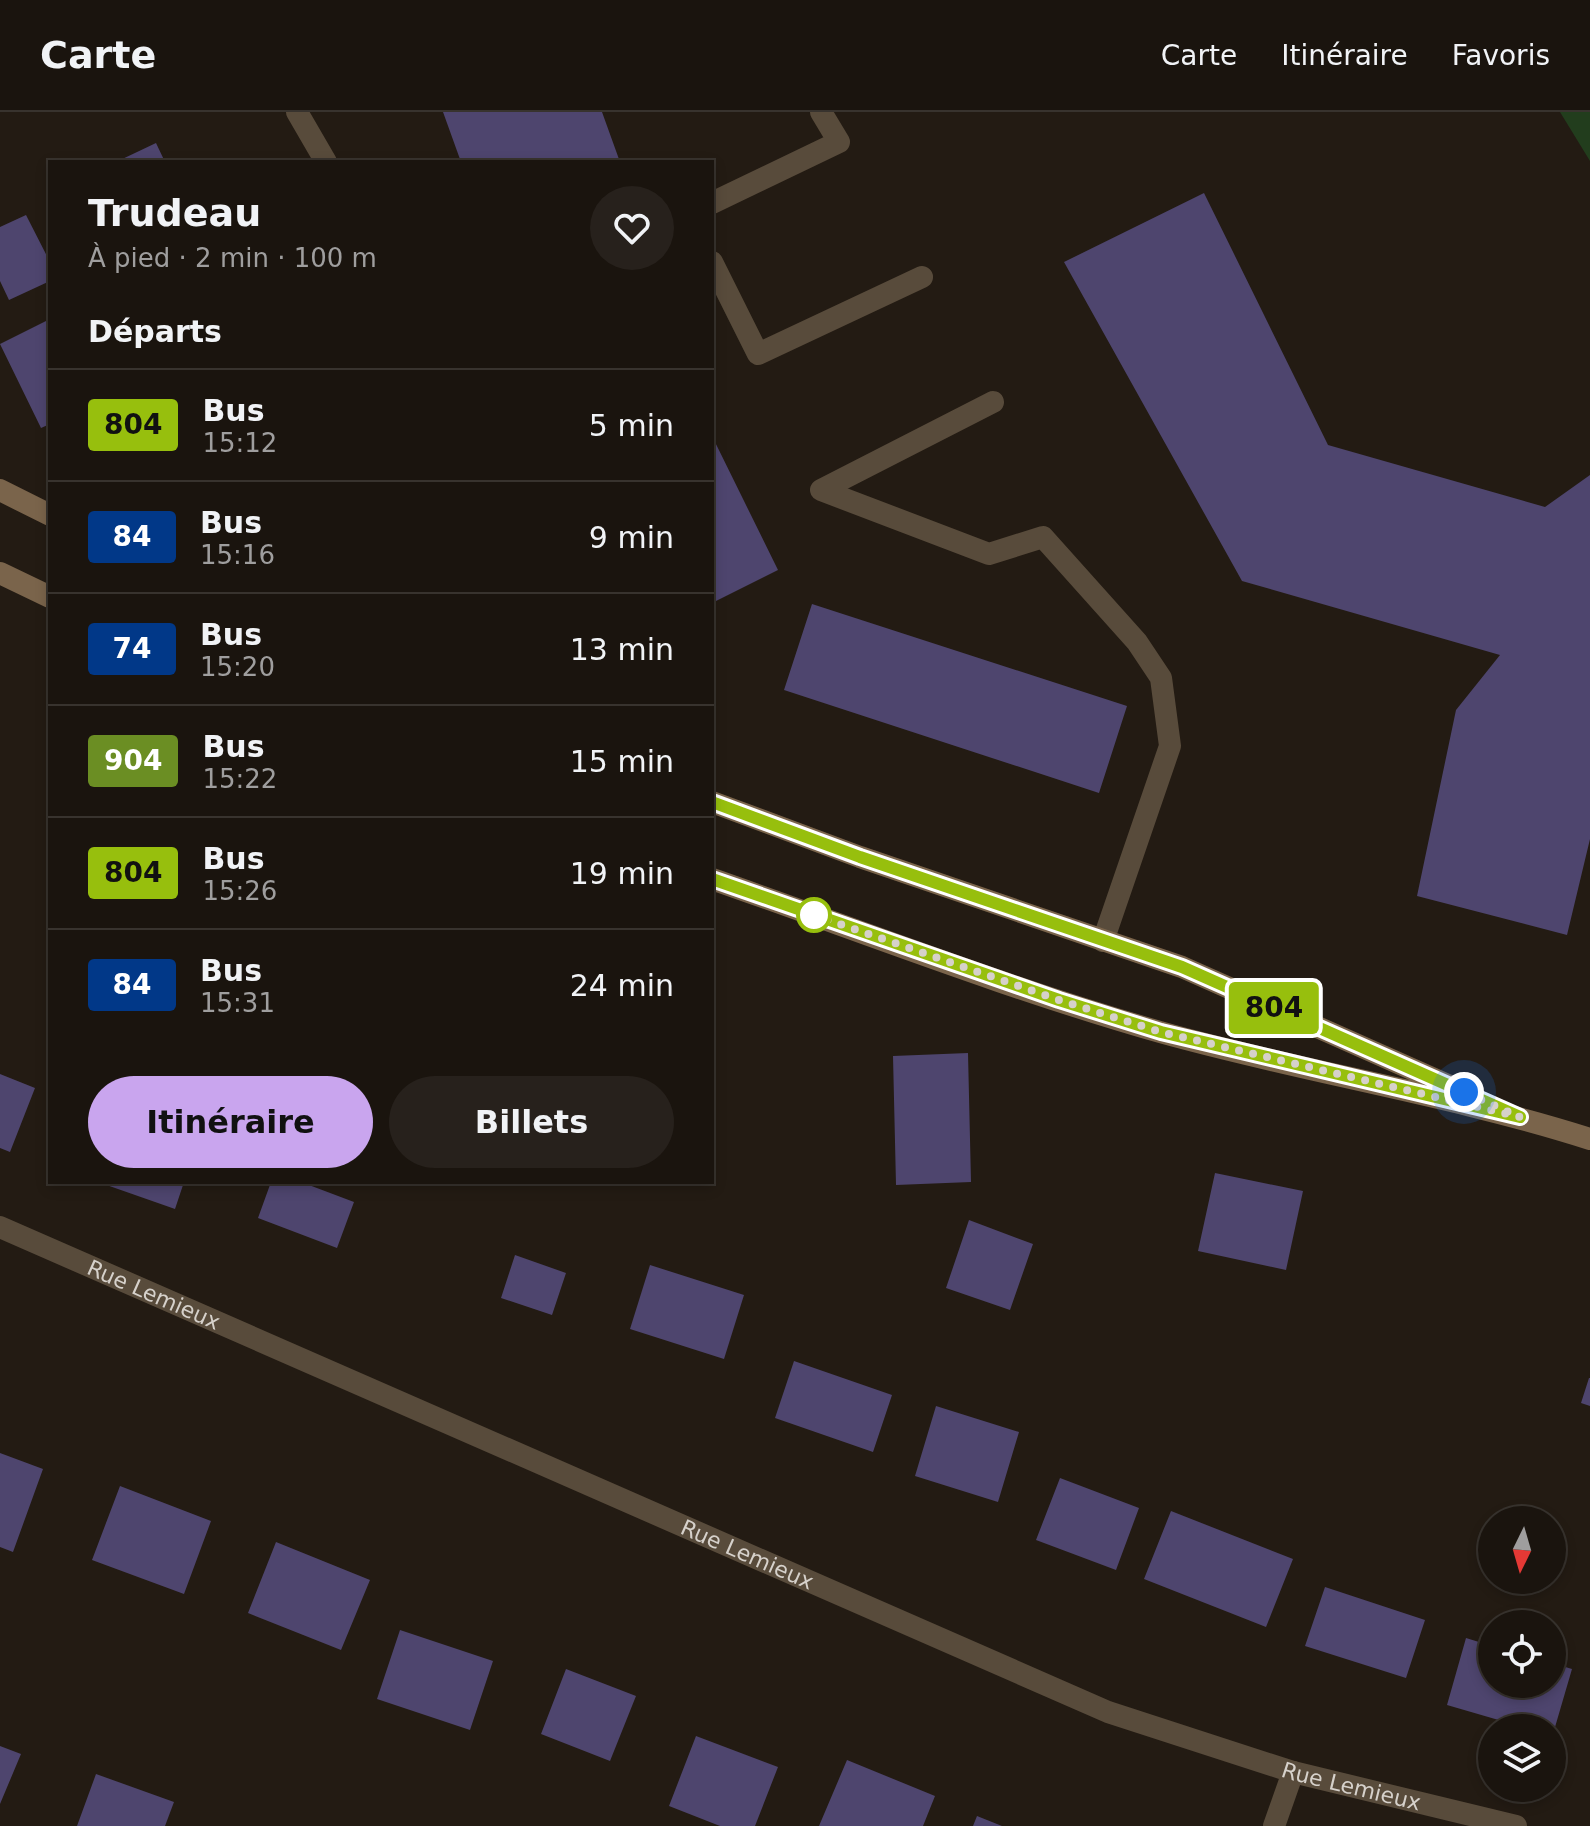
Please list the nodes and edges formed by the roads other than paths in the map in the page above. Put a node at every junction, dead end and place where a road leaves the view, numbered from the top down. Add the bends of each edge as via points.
1 (297, 112) edge
2 (821, 112) edge
3 (325, 160) edge
4 (714, 202) edge
5 (714, 266) edge
6 (922, 277) dead end
7 (993, 402) dead end
8 (0, 490) edge
9 (48, 514) edge
10 (0, 573) edge
11 (48, 596) edge
12 (714, 803) edge
13 (714, 880) edge
14 (1103, 941) junction
15 (1520, 1117) junction
16 (1590, 1139) edge
17 (0, 1227) edge
18 (1293, 1772) junction
19 (1274, 1826) edge
20 (1516, 1826) edge

1 - 3 street
2 - 4 street via 839,142
5 - 6 street via 758,354
7 - 14 street via 821,490 989,554 1043,537 1137,642 1161,678 1170,746
8 - 9 main road
10 - 11 main road
12 - 14 main road
13 - 15 main road via 1161,1032
14 - 15 main road via 1182,967
15 - 16 main road
17 - 18 street, Rue Lemieux via 1108,1712
18 - 19 street
18 - 20 street, Rue Lemieux

